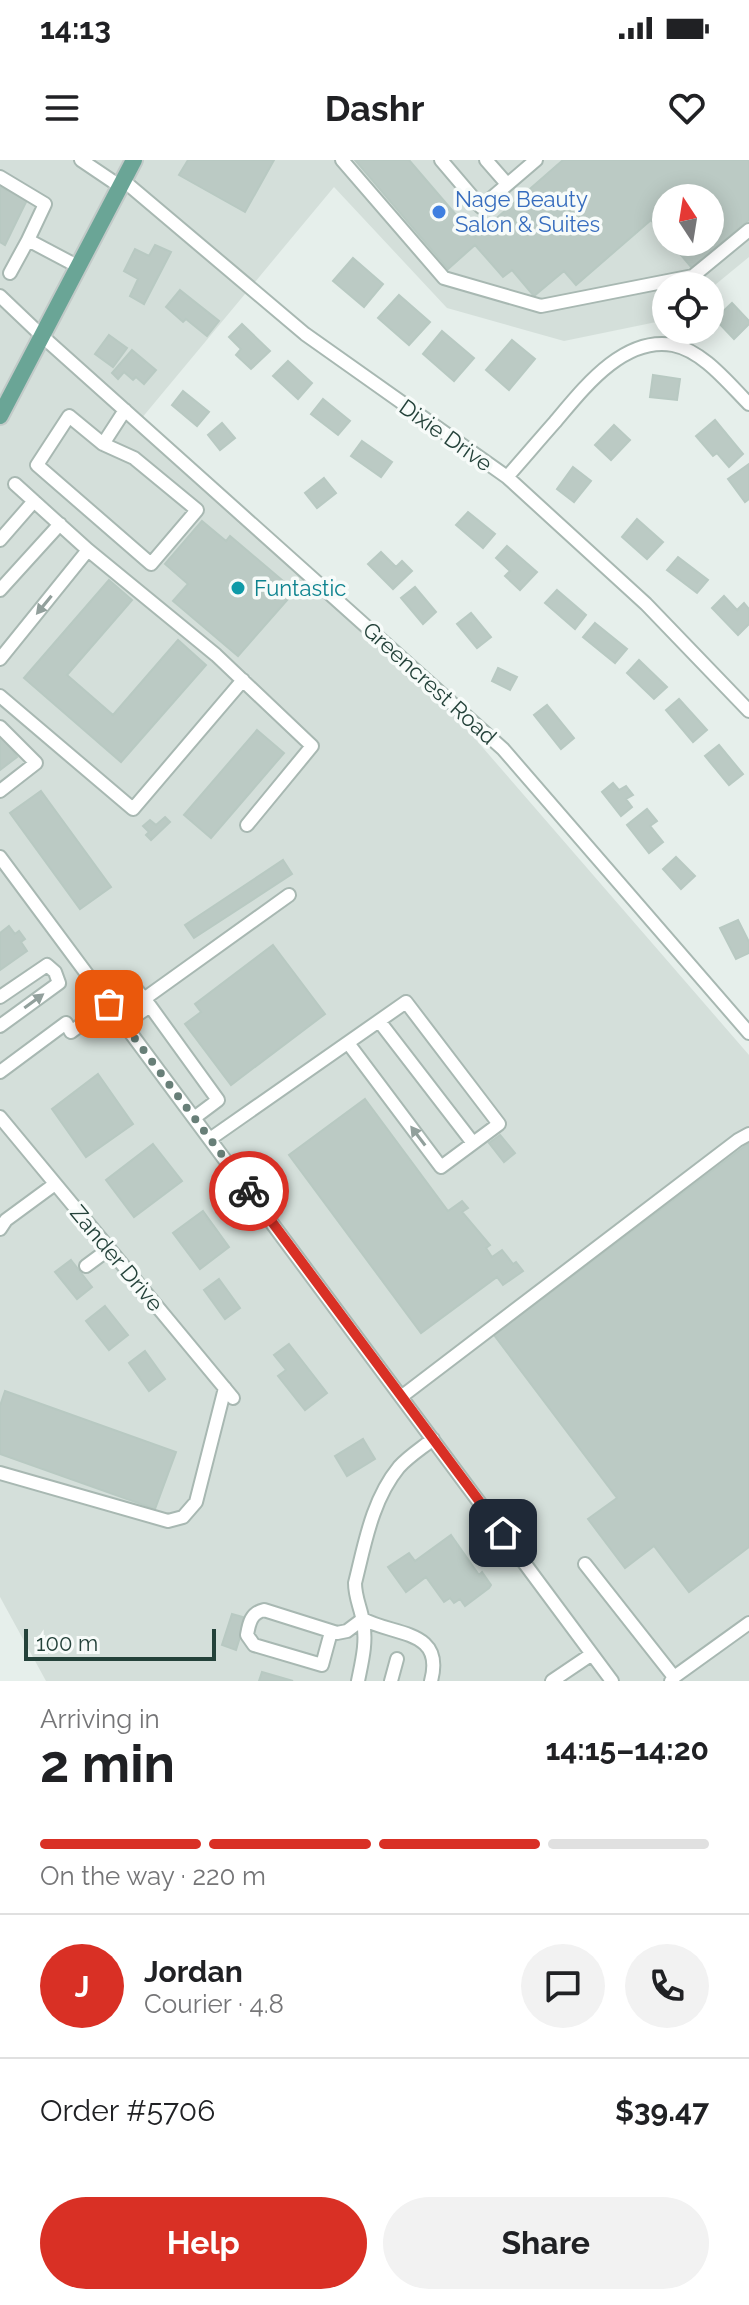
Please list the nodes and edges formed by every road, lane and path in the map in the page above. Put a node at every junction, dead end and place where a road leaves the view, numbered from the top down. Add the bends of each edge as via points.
1 (81, 160) edge
2 (134, 160) edge
3 (342, 160) edge
4 (441, 160) edge
5 (486, 160) edge
6 (536, 160) edge
7 (0, 177) edge
8 (122, 184) junction
9 (507, 184) junction
10 (749, 230) edge
11 (28, 240) junction
12 (79, 267) junction
13 (10, 273) dead end
14 (0, 296) edge
15 (42, 336) junction
16 (749, 404) edge
17 (125, 410) junction
18 (0, 416) edge
19 (103, 444) junction
20 (507, 477) junction
21 (15, 484) dead end
22 (34, 501) junction
23 (60, 524) junction
24 (0, 540) edge
25 (88, 550) junction
26 (0, 590) edge
27 (0, 659) edge
28 (243, 680) junction
29 (0, 696) edge
30 (749, 711) edge
31 (0, 727) edge
32 (0, 791) edge
33 (247, 825) dead end
34 (0, 857) edge
35 (289, 895) dead end
36 (74, 957) junction
37 (55, 972) junction
38 (132, 984) dead end
39 (0, 997) edge
40 (147, 1003) junction
41 (109, 1004) junction
42 (379, 1021) junction
43 (124, 1024) junction
44 (0, 1026) edge
45 (749, 1033) edge
46 (348, 1043) junction
47 (0, 1072) edge
48 (0, 1117) edge
49 (194, 1118) junction
50 (749, 1134) edge
51 (210, 1139) junction
52 (473, 1143) junction
53 (55, 1184) junction
54 (0, 1229) edge
55 (109, 1249) junction
56 (86, 1266) dead end
57 (401, 1397) junction
58 (433, 1439) junction
59 (0, 1473) edge
60 (585, 1564) dead end
61 (363, 1619) junction
62 (749, 1623) edge
63 (331, 1632) junction
64 (592, 1654) junction
65 (397, 1659) dead end
66 (673, 1679) edge
67 (358, 1681) edge
68 (391, 1681) edge
69 (431, 1681) edge
70 (552, 1681) edge
71 (612, 1681) edge

1 - 8 street, Dixie Drive
2 - 8 main road
3 - 10 street via 444,278 541,306 693,276
4 - 9 street via 481,207
5 - 9 street
6 - 9 street
7 - 11 street via 45,204
8 - 12 main road
8 - 20 street, Dixie Drive via 305,334
11 - 12 street
11 - 13 street
12 - 15 main road
14 - 15 street, Greencrest Road
15 - 17 street, Greencrest Road
15 - 18 main road
16 - 20 street via 707,362 675,345 652,344 608,365
17 - 19 street
17 - 45 street, Greencrest Road via 503,749
19 - 19 street via 69,416 37,465 151,564 197,510 134,458
20 - 30 street, Dixie Drive via 646,604
21 - 22 street
22 - 23 street
22 - 24 street
23 - 25 street
23 - 26 street
25 -> 27 street
25 - 28 street
28 - 29 street via 133,809
28 - 33 street via 312,746
31 - 32 street via 36,763
34 - 36 street
35 - 40 street
36 - 37 street
36 - 41 street
37 - 39 street via 47,965
44 -> 37 street via 59,983
38 - 40 street
40 - 43 street
40 - 49 street via 218,1100
41 - 43 street
41 - 47 street via 71,1032 66,1023
42 - 46 street
42 - 52 street
42 - 52 street via 406,1002 424,1025 499,1124
43 - 49 street
46 - 51 street
52 -> 46 street via 441,1167
48 - 53 street, Zander Drive
49 - 51 street
50 - 57 street
51 - 57 street
53 - 54 street
53 - 55 street, Zander Drive
55 - 56 street
55 - 59 street, Zander Drive via 229,1393 196,1502 183,1517 168,1521
57 - 58 street
58 - 61 street via 402,1464 377,1502 355,1583
58 - 64 street
60 - 66 street
61 - 63 street via 347,1631
61 - 67 street via 365,1647
61 - 69 street via 424,1641 432,1656
62 - 66 street
63 - 63 street via 264,1610 252,1617 247,1635 254,1645 322,1665
64 - 70 street
64 - 71 street
65 - 68 street

